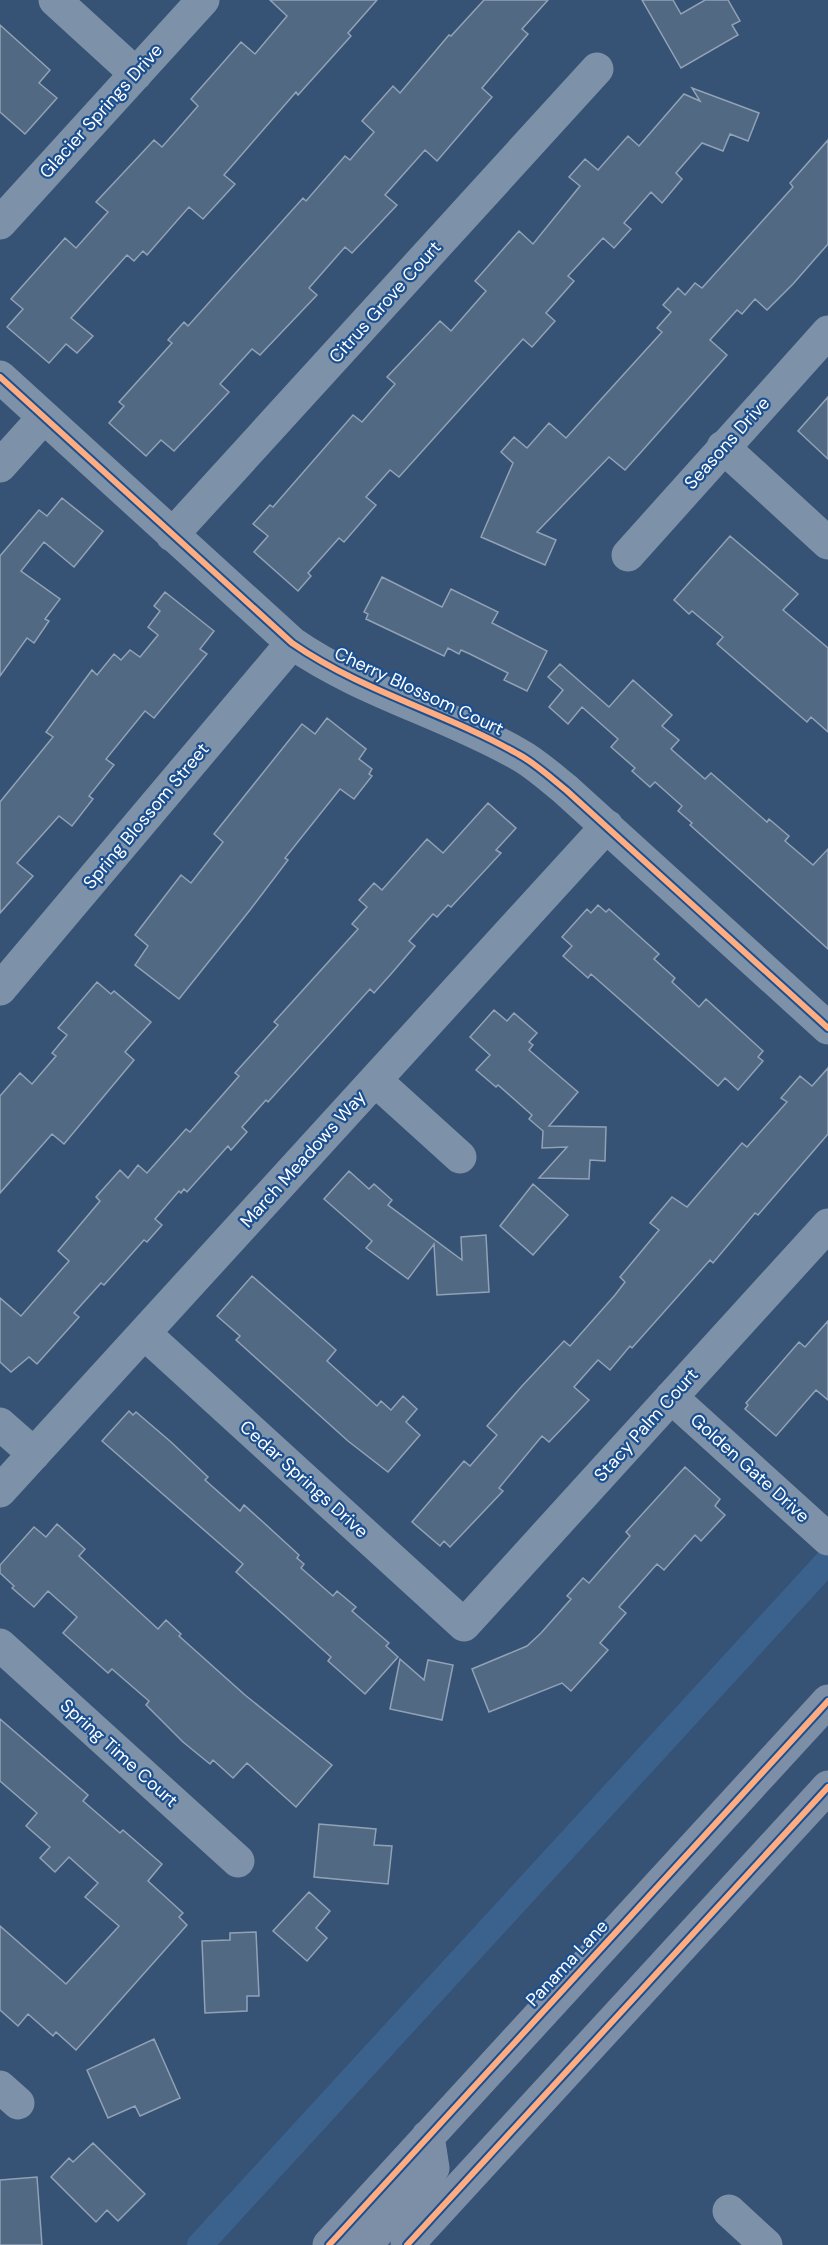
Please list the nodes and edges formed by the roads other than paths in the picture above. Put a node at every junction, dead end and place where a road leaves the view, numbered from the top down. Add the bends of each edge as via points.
1 (55, 0) edge
2 (203, 0) edge
3 (597, 69) dead end
4 (136, 74) junction
5 (0, 223) edge
6 (828, 332) edge
7 (0, 377) edge
8 (44, 417) junction
9 (723, 447) junction
10 (0, 466) edge
11 (172, 535) junction
12 (828, 543) edge
13 (628, 555) dead end
14 (292, 643) junction
15 (607, 826) junction
16 (0, 989) edge
17 (828, 1028) edge
18 (375, 1080) junction
19 (460, 1157) dead end
20 (828, 1225) edge
21 (144, 1333) junction
22 (671, 1397) junction
23 (0, 1424) edge
24 (34, 1454) junction
25 (0, 1491) edge
26 (818, 1530) edge
27 (464, 1624) joint
28 (0, 1645) edge
29 (828, 1701) edge
30 (828, 1787) edge
31 (238, 1861) dead end
32 (428, 2136) junction
33 (729, 2211) dead end
34 (329, 2245) edge
35 (366, 2245) edge
36 (407, 2245) edge
37 (766, 2245) edge

1 - 4 street
2 - 4 street, Glacier Springs Drive
3 - 11 street, Citrus Grove Court
4 - 5 street, Glacier Springs Drive
6 - 9 street, Seasons Drive
7 - 8 street, Cherry Blossom Court
8 - 10 street
8 - 11 street, Cherry Blossom Court
9 - 12 street
9 - 13 street, Seasons Drive
11 - 14 street, Cherry Blossom Court
14 - 15 street, Cherry Blossom Court via 370,688 471,729 521,755
14 - 16 street, Spring Blossom Street
15 - 17 street, Cherry Blossom Court
15 - 18 street, March Meadows Way
18 - 19 street
18 - 21 street, March Meadows Way
20 - 22 street, Stacy Palm Court
21 - 24 street, March Meadows Way
21 - 27 street, Cedar Springs Drive
22 - 26 street, Golden Gate Drive
22 - 27 street, Stacy Palm Court
23 - 24 street
24 - 25 street, March Meadows Way
28 - 31 street, Spring Time Court
29 - 32 main road, Panama Lane
30 - 36 main road
32 - 34 main road, Panama Lane
32 - 35 main road via 433,2168
33 - 37 street

